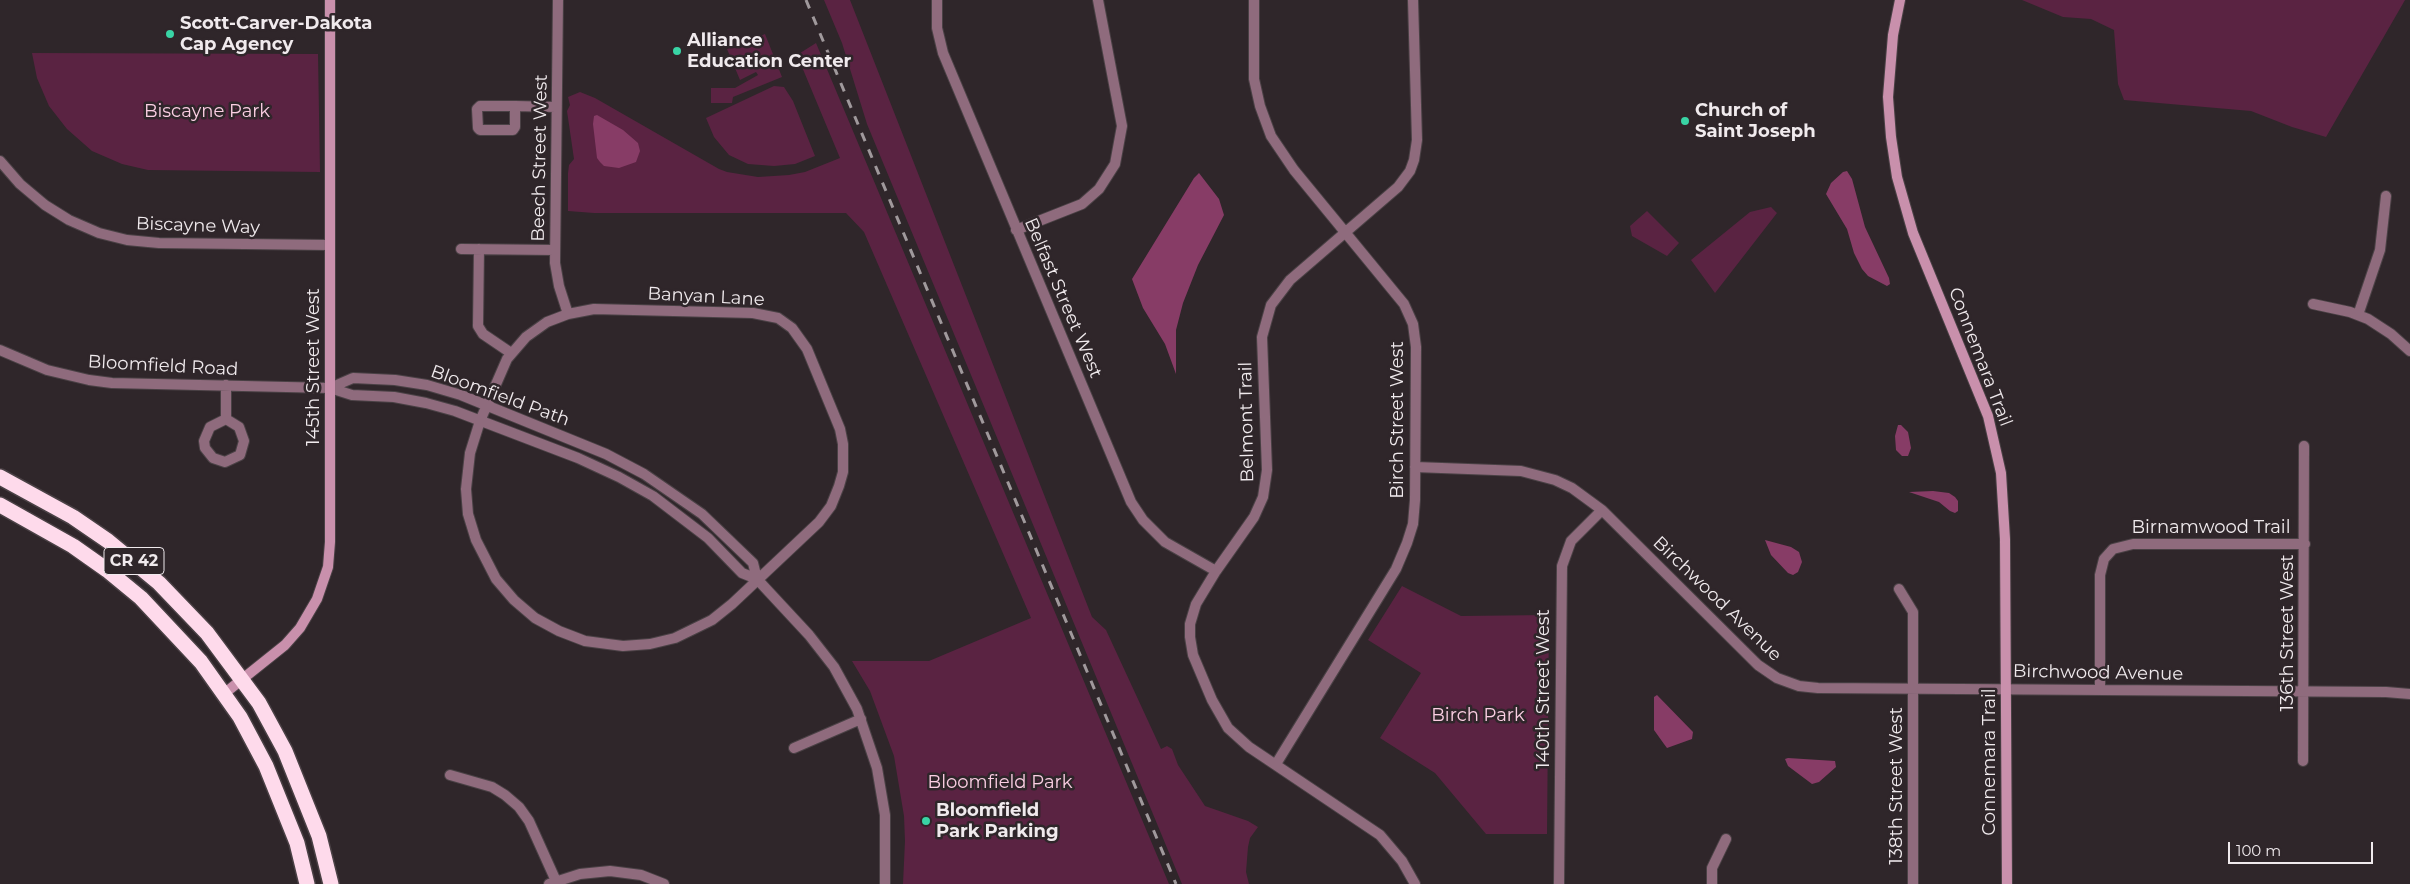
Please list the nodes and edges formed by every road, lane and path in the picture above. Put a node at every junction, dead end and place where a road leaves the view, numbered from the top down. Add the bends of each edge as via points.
1 (330, 0) edge
2 (558, 0) edge
3 (937, 0) edge
4 (1098, 0) edge
5 (1254, 0) edge
6 (1413, 0) edge
7 (1900, 0) edge
8 (516, 106) dead end
9 (556, 107) junction
10 (0, 161) edge
11 (2386, 196) dead end
12 (1016, 230) junction
13 (1344, 232) junction
14 (330, 245) junction
15 (461, 248) dead end
16 (479, 249) junction
17 (555, 250) junction
18 (2313, 304) dead end
19 (568, 314) junction
20 (2358, 315) junction
21 (0, 350) edge
22 (2410, 351) edge
23 (511, 353) junction
24 (226, 385) junction
25 (330, 388) junction
26 (487, 405) junction
27 (226, 419) junction
28 (480, 421) junction
29 (2304, 446) dead end
30 (1415, 467) junction
31 (0, 477) edge
32 (0, 505) edge
33 (1602, 510) junction
34 (2305, 544) junction
35 (1216, 571) junction
36 (758, 579) junction
37 (1899, 589) dead end
38 (242, 678) junction
39 (1914, 688) junction
40 (2007, 688) junction
41 (2100, 690) junction
42 (2304, 691) junction
43 (225, 693) junction
44 (2410, 694) edge
45 (861, 720) junction
46 (794, 748) dead end
47 (2303, 760) dead end
48 (1276, 764) junction
49 (450, 775) dead end
50 (1726, 839) dead end
51 (552, 882) edge
52 (307, 884) edge
53 (332, 884) edge
54 (664, 884) edge
55 (885, 884) edge
56 (1414, 884) edge
57 (1559, 884) edge
58 (1712, 884) edge
59 (1914, 884) edge
60 (2007, 884) edge

1 - 14 street, 145th Street West
2 - 9 street, Beech Street West
3 - 12 street, Belfast Street West via 937,28 943,53
4 - 12 street via 1122,126 1115,164 1099,189 1082,204
5 - 13 street, Birch Street West via 1254,79 1267,126 1285,159
6 - 13 street, Belmont Trail via 1418,140 1414,160 1398,187
7 - 40 street, Connemara Trail via 1889,80 1894,160 1903,205 1913,233 1980,392 1996,444 2004,504
8 - 9 street
9 - 17 street, Beech Street West
10 - 14 street, Biscayne Way via 45,205 69,220 118,238 159,243
11 - 20 street via 2380,250
12 - 35 street, Belfast Street West via 1137,512 1165,542
13 - 30 street, Birch Street West via 1410,314 1416,347
13 - 35 street, Belmont Trail via 1283,287 1267,316 1262,337 1267,470 1263,497 1254,517
14 - 25 street, 145th Street West
15 - 16 street
16 - 17 street
16 - 23 street via 478,326 483,334
17 - 19 street, Beech Street West via 558,281
18 - 20 street
19 - 23 street, Banyan Lane via 538,328
19 - 36 street, Banyan Lane via 606,309 762,313 786,323 803,342 840,428 844,444 843,472 836,496 819,522
20 - 22 street via 2381,327
21 - 24 street, Bloomfield Road via 47,370 89,380
23 - 26 street, Banyan Lane
24 - 25 street, Bloomfield Road
24 - 27 street
25 - 26 street, Bloomfield Path via 353,378 395,380 439,388
25 - 28 street, Bloomfield Path via 352,395 426,402
25 - 38 street, 145th Street West via 328,568 318,599 300,628 285,645
26 - 28 street, Banyan Lane
26 - 36 street, Bloomfield Path via 606,454 659,484 702,514 728,538 754,563
27 - 27 street via 210,427 204,441 208,453 225,462 240,454 244,441 239,427
28 - 36 street, Bloomfield Path via 601,468 638,487 701,532 742,573
28 - 36 street, Banyan Lane via 470,452 467,476 466,501 471,526 482,555 504,590 546,625 598,644 636,645 664,641 712,620
29 - 34 street, 136th Street West
30 - 33 street, Birchwood Avenue via 1504,469 1538,474 1572,488
30 - 48 street, Birch Street West via 1414,516 1403,556
31 - 38 highway, CR 42 via 73,517 125,554 193,616
32 - 43 highway, CR 42 via 73,546 124,584 172,629
33 - 39 street, Birchwood Avenue via 1758,665 1777,678 1811,688
33 - 57 street, 140th Street West via 1571,541 1562,566
34 - 41 street, Birnamwood Trail via 2133,544 2113,549 2104,559 2100,575
34 - 42 street, 136th Street West
35 - 48 street, Belmont Trail via 1193,611 1190,631 1193,655 1228,728 1249,747
36 - 45 street, Bloomfield Path via 827,658
37 - 39 street, 138th Street West via 1913,612
38 - 43 street, 145th Street West
38 - 53 highway, CR 42 via 275,730 297,775
39 - 40 street, Birchwood Avenue
39 - 59 street, 138th Street West
40 - 41 street, Birchwood Avenue
40 - 60 street, Connemara Trail
41 - 42 street, Birchwood Avenue
42 - 44 street, Birchwood Avenue
42 - 47 street, 136th Street West
43 - 52 highway, CR 42 via 274,782 297,843
45 - 46 street
45 - 55 street, Bloomfield Path via 874,754 883,800
48 - 56 street, Belmont Trail via 1380,835 1402,861
49 - 51 street via 492,787 519,807 529,821
50 - 58 street via 1712,868
51 - 54 street via 580,874 610,871 641,875

